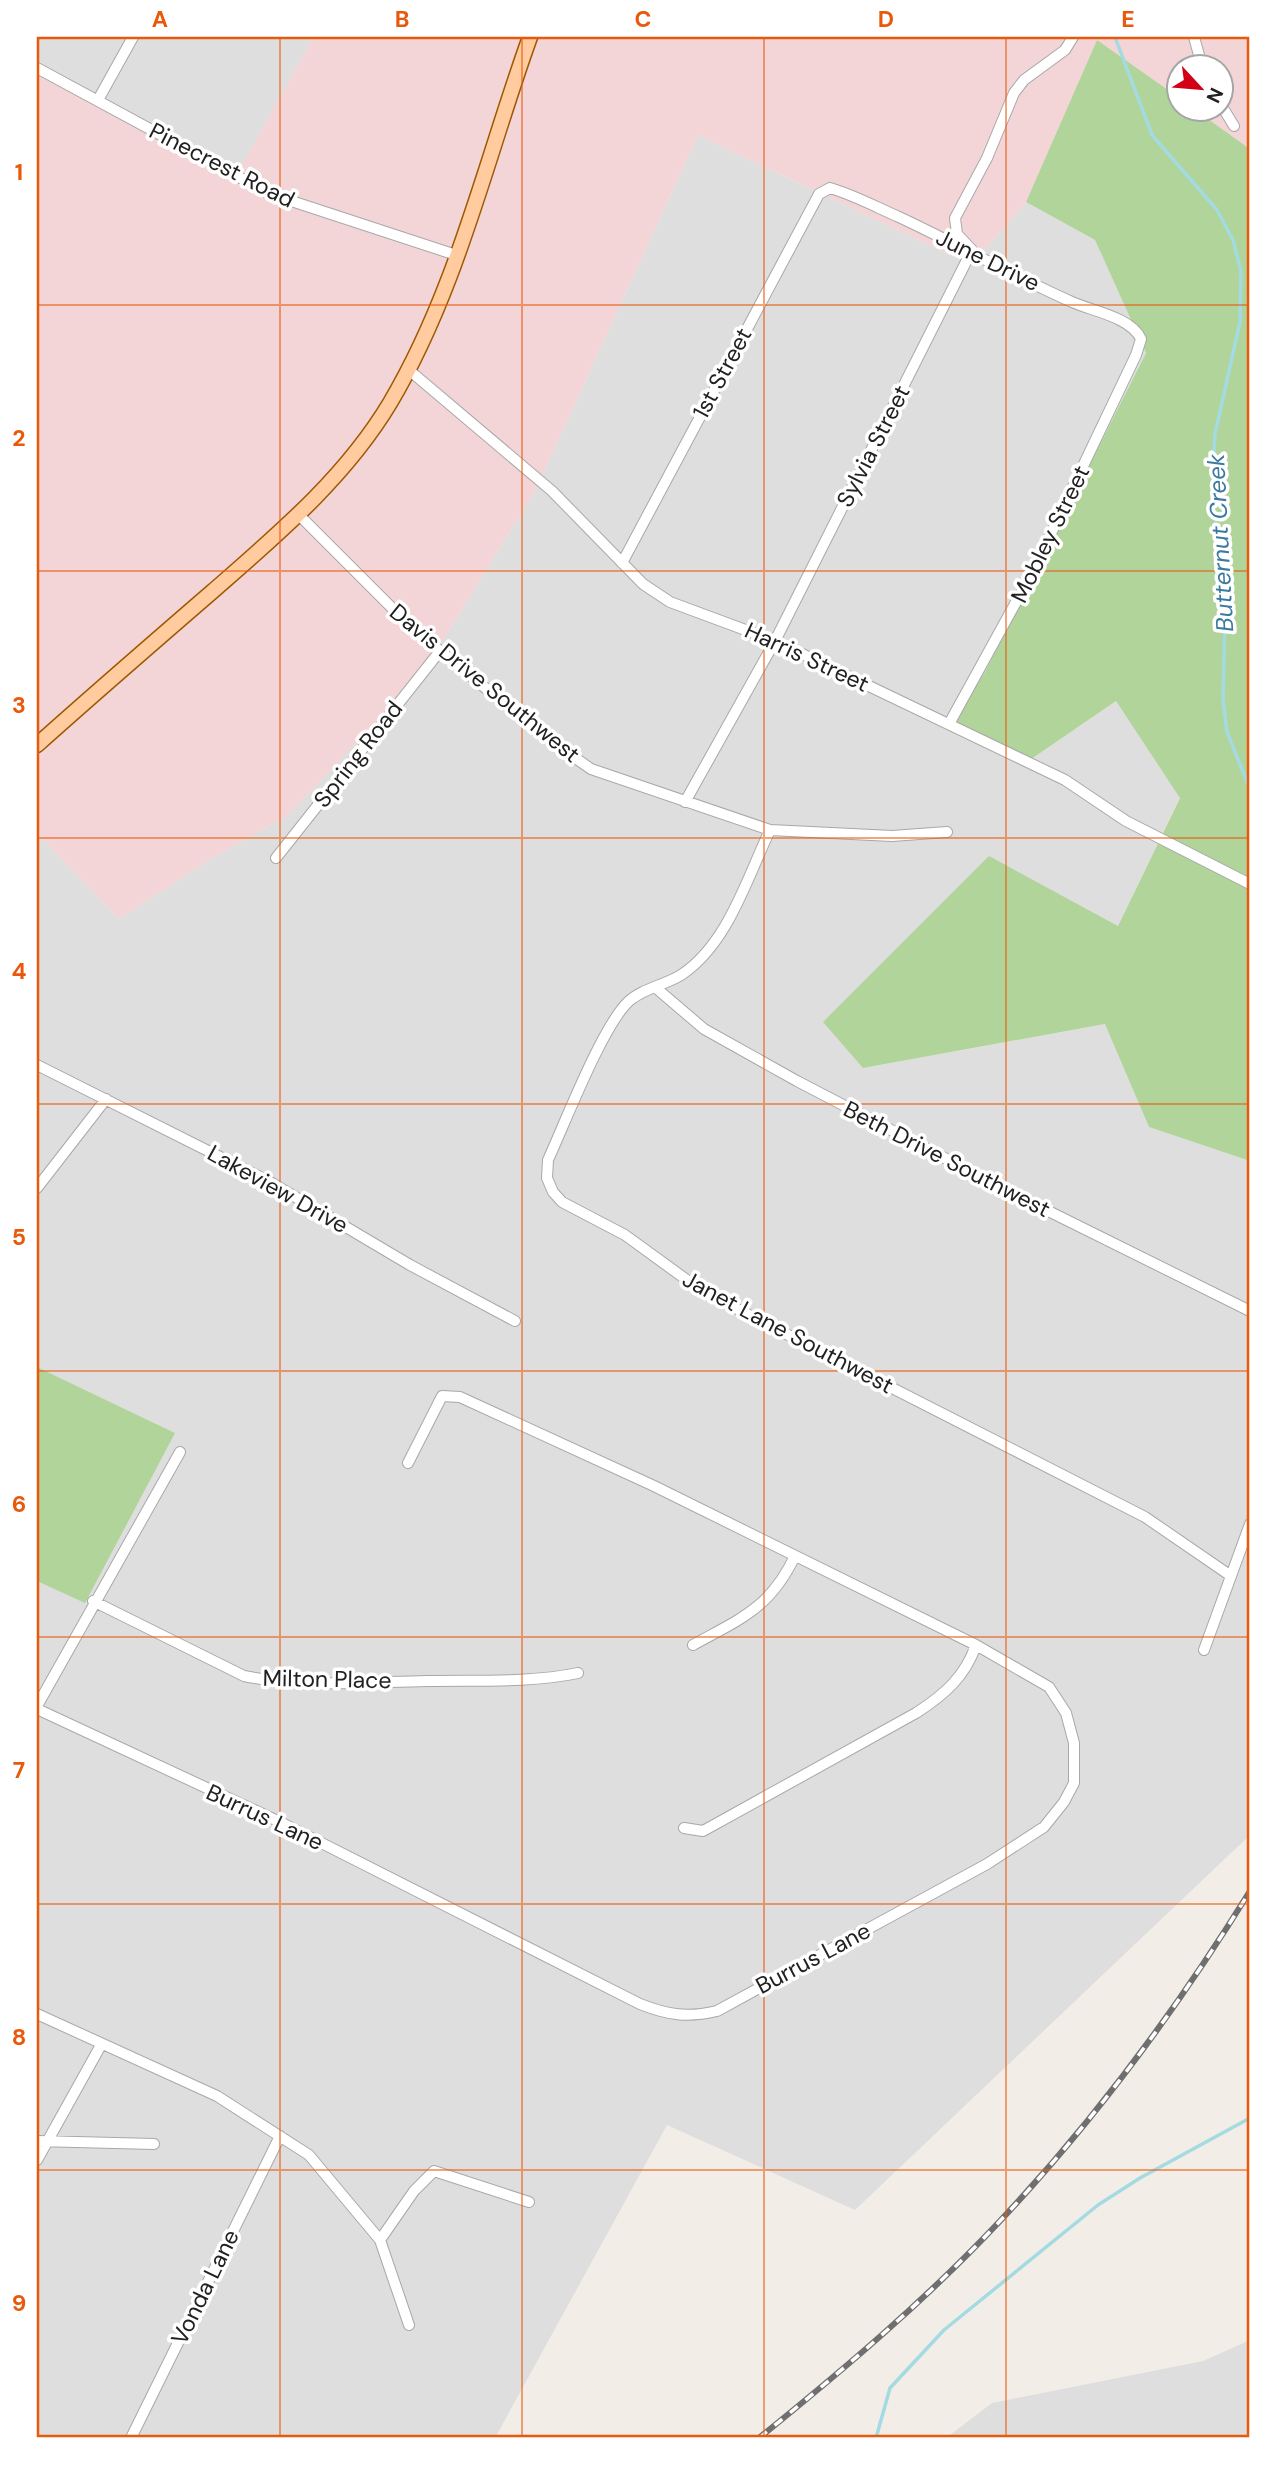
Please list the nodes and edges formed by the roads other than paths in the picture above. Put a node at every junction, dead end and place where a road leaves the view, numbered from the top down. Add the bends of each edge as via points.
1 (133, 37) edge
2 (530, 37) edge
3 (1073, 37) edge
4 (37, 68) edge
5 (98, 100) junction
6 (1232, 122) edge
7 (1234, 126) dead end
8 (830, 188) joint
9 (972, 250) junction
10 (456, 255) junction
11 (1141, 339) joint
12 (409, 370) junction
13 (299, 515) junction
14 (622, 563) junction
15 (775, 641) junction
16 (440, 651) junction
17 (949, 723) junction
18 (37, 744) edge
19 (685, 802) junction
20 (770, 830) junction
21 (947, 832) dead end
22 (276, 858) dead end
23 (1250, 884) edge
24 (656, 988) junction
25 (37, 1065) edge
26 (106, 1099) junction
27 (37, 1188) edge
28 (1250, 1311) edge
29 (515, 1321) dead end
30 (180, 1452) dead end
31 (408, 1463) dead end
32 (1250, 1524) edge
33 (795, 1556) junction
34 (1231, 1576) junction
35 (93, 1601) junction
36 (694, 1645) dead end
37 (976, 1645) junction
38 (1204, 1650) dead end
39 (579, 1673) dead end
40 (37, 1708) edge
41 (684, 1828) dead end
42 (37, 2014) edge
43 (101, 2045) junction
44 (281, 2136) junction
45 (41, 2142) edge
46 (153, 2144) dead end
47 (37, 2160) edge
48 (529, 2202) dead end
49 (380, 2240) junction
50 (409, 2325) dead end
51 (131, 2438) edge

1 - 5 street
2 - 10 main road
3 - 9 street via 1014,93 955,218 957,234
4 - 5 street, Pinecrest Road
5 - 10 street, Pinecrest Road via 270,194
6 - 7 street
8 - 9 street, June Drive
8 - 14 street, 1st Street via 819,194
9 - 11 street, June Drive via 1070,301 1125,323
9 - 15 street, Sylvia Street
10 - 12 main road
11 - 17 street, Mobley Street via 1032,573
12 - 13 main road via 365,440
12 - 14 street, Harris Street via 575,511
13 - 16 street, Davis Drive Southwest
13 - 18 main road
14 - 15 street, Harris Street via 670,601
15 - 17 street, Harris Street
15 - 19 street, Sylvia Street
16 - 19 street, Davis Drive Southwest via 591,769
16 - 22 street, Spring Road
17 - 23 street, Harris Street via 1065,780 1126,821
19 - 20 street, Davis Drive Southwest
20 - 21 street, Davis Drive Southwest via 891,836
20 - 24 street, Janet Lane Southwest via 725,923 705,953 682,974
24 - 28 street, Beth Drive Southwest via 704,1029 797,1081
24 - 34 street, Janet Lane Southwest via 628,1001 607,1035 548,1160 552,1192 562,1202 625,1235 702,1291 1144,1517
25 - 26 street, Lakeview Drive
26 - 27 street
26 - 29 street, Lakeview Drive via 270,1182
30 - 35 street
31 - 33 street, Burrus Lane via 442,1396 460,1397
32 - 34 street
33 - 36 street via 783,1581 759,1608
33 - 37 street, Burrus Lane
34 - 38 street
35 - 39 street, Milton Place via 244,1676 264,1680 511,1679
35 - 40 street
37 - 40 street, Burrus Lane via 1049,1687 1066,1713 1074,1743 1074,1783 1064,1802 1044,1827 987,1864 716,2011 693,2017 668,2015 640,2004 282,1823
37 - 41 street via 960,1677 916,1713 703,1831
42 - 43 street
43 - 44 street via 217,2096
43 - 45 street
44 - 49 street via 309,2155
44 - 51 street, Vonda Lane
45 - 46 street
45 - 47 street
48 - 49 street via 434,2171
49 - 50 street

